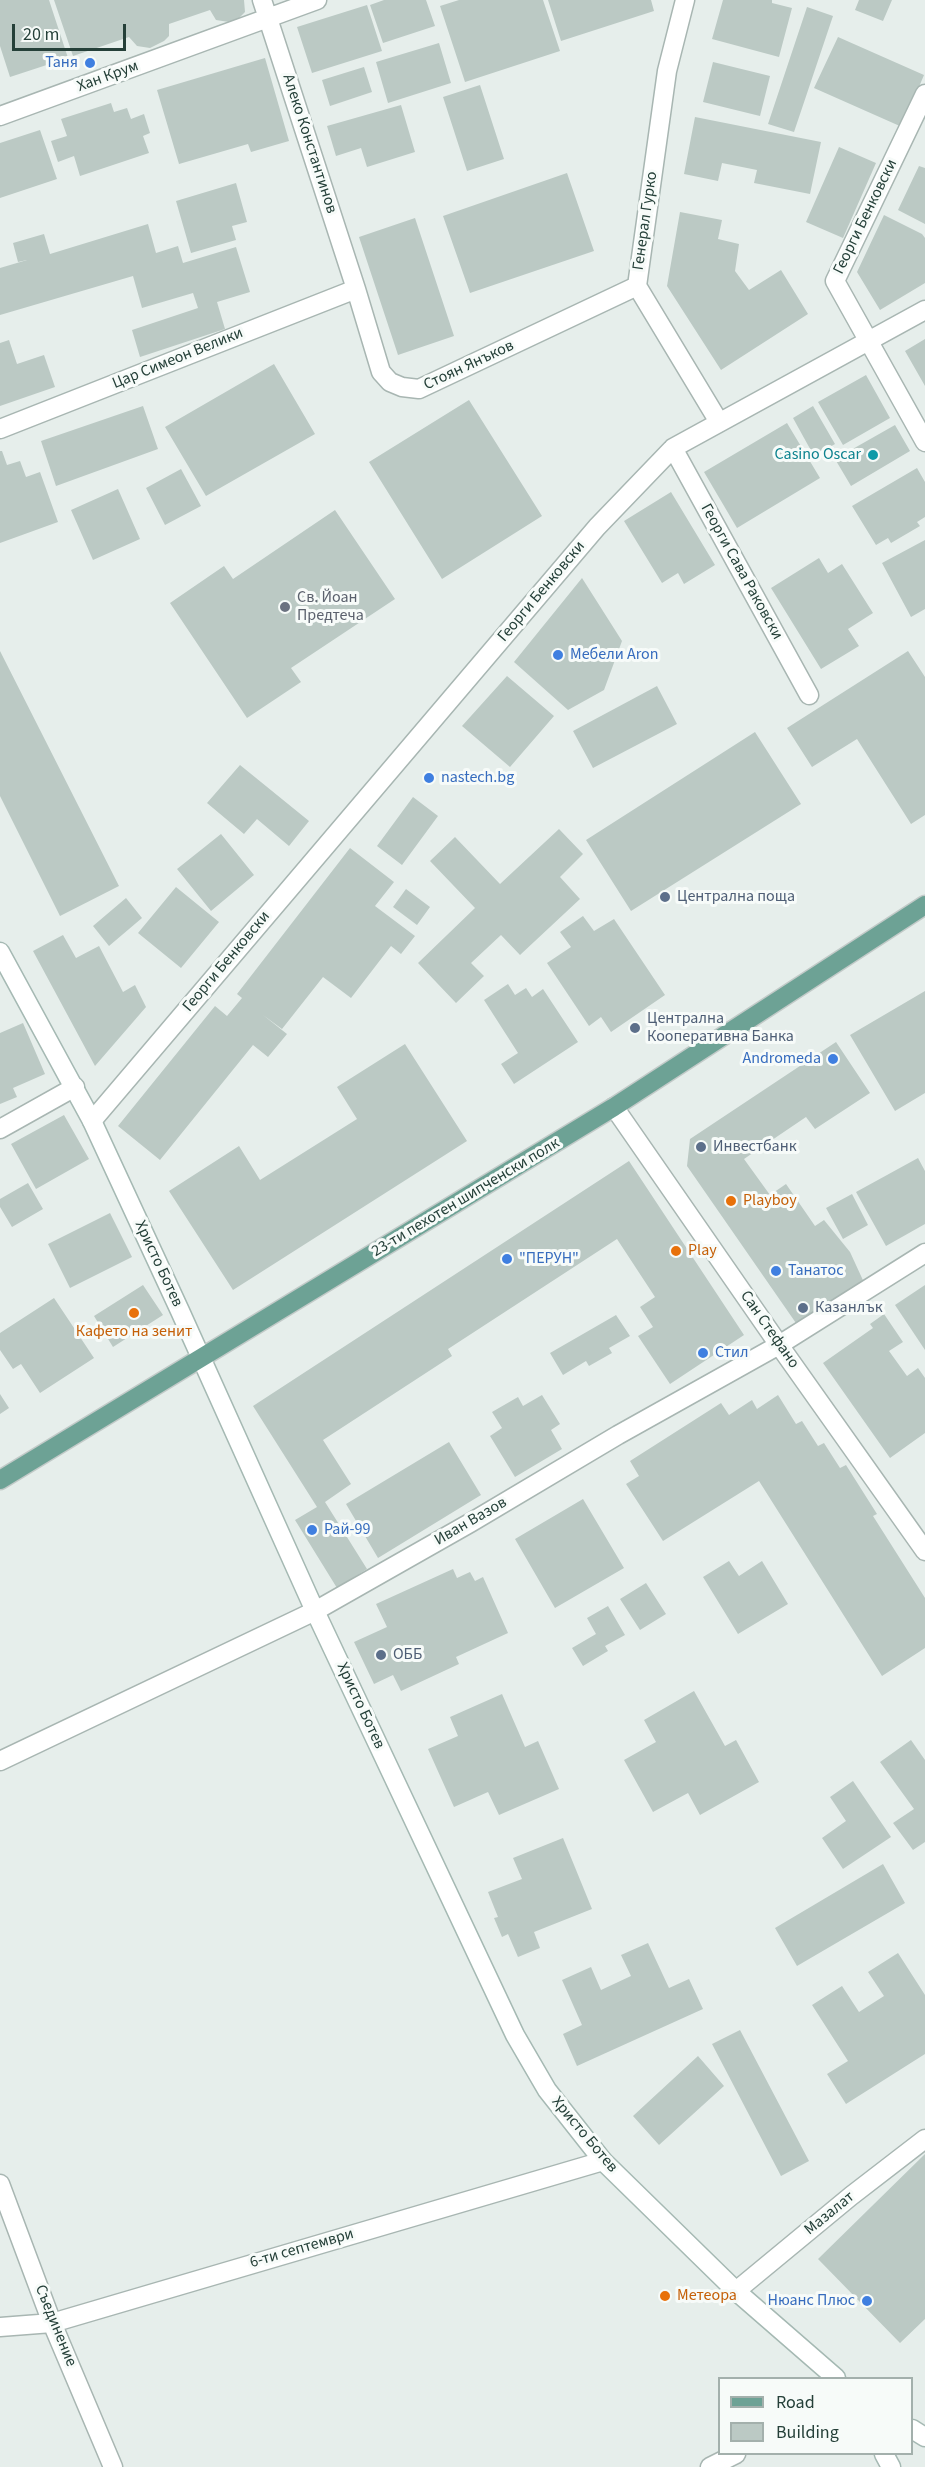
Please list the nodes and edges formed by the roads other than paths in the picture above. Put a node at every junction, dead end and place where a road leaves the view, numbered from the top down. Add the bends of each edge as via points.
1 (317, 0) edge
2 (685, 0) edge
3 (265, 9) edge
4 (925, 94) edge
5 (0, 116) edge
6 (637, 286) junction
7 (356, 289) junction
8 (925, 310) edge
9 (870, 341) junction
10 (719, 422) junction
11 (0, 429) edge
12 (925, 442) edge
13 (673, 448) junction
14 (809, 695) dead end
15 (925, 905) edge
16 (0, 952) edge
17 (75, 1088) junction
18 (614, 1107) junction
19 (92, 1121) junction
20 (0, 1129) edge
21 (925, 1253) edge
22 (779, 1345) junction
23 (201, 1359) junction
24 (0, 1480) edge
25 (925, 1551) edge
26 (315, 1611) junction
27 (0, 1761) edge
28 (925, 2139) edge
29 (603, 2161) junction
30 (0, 2184) edge
31 (736, 2291) junction
32 (52, 2323) junction
33 (0, 2327) edge
34 (834, 2377) edge
35 (734, 2455) edge
36 (113, 2467) edge
37 (710, 2467) edge

1 - 3 street, Хан Крум
2 - 6 street, Генерал Гурко via 668,71
3 - 5 street, Хан Крум
3 - 7 street, Алеко Константинов
4 - 9 street, Георги Бенковски via 835,281
6 - 7 street, Стоян Янъков via 420,389 390,382 381,372
6 - 10 street, Генерал Гурко
7 - 11 street, Цар Симеон Велики
8 - 9 street
9 - 10 street, Георги Бенковски
9 - 12 street
10 - 13 street, Георги Бенковски
13 - 14 street, Георги Сава Раковски
13 - 19 street, Георги Бенковски via 597,527
15 - 18 main road, 23-ти пехотен шипченски полк
16 - 17 street, Христо Ботев
17 - 19 street, Христо Ботев
17 - 20 street
18 - 22 street, Сан Стефано
18 - 23 main road, 23-ти пехотен шипченски полк
19 - 23 street, Христо Ботев
21 - 22 street, Иван Вазов
22 - 25 street, Сан Стефано
22 - 26 street, Иван Вазов
23 - 24 main road, 23-ти пехотен шипченски полк
23 - 26 street, Христо Ботев
26 - 27 street, Иван Вазов
26 - 29 street, Христо Ботев via 514,2035 547,2090
28 - 31 street, Мазалат
29 - 31 street, Христо Ботев
29 - 32 street, 6-ти септември
30 - 32 street, Съединение
31 - 34 street, Христо Ботев
32 - 33 street, 6-ти септември
32 - 36 street, Съединение
35 - 37 street

